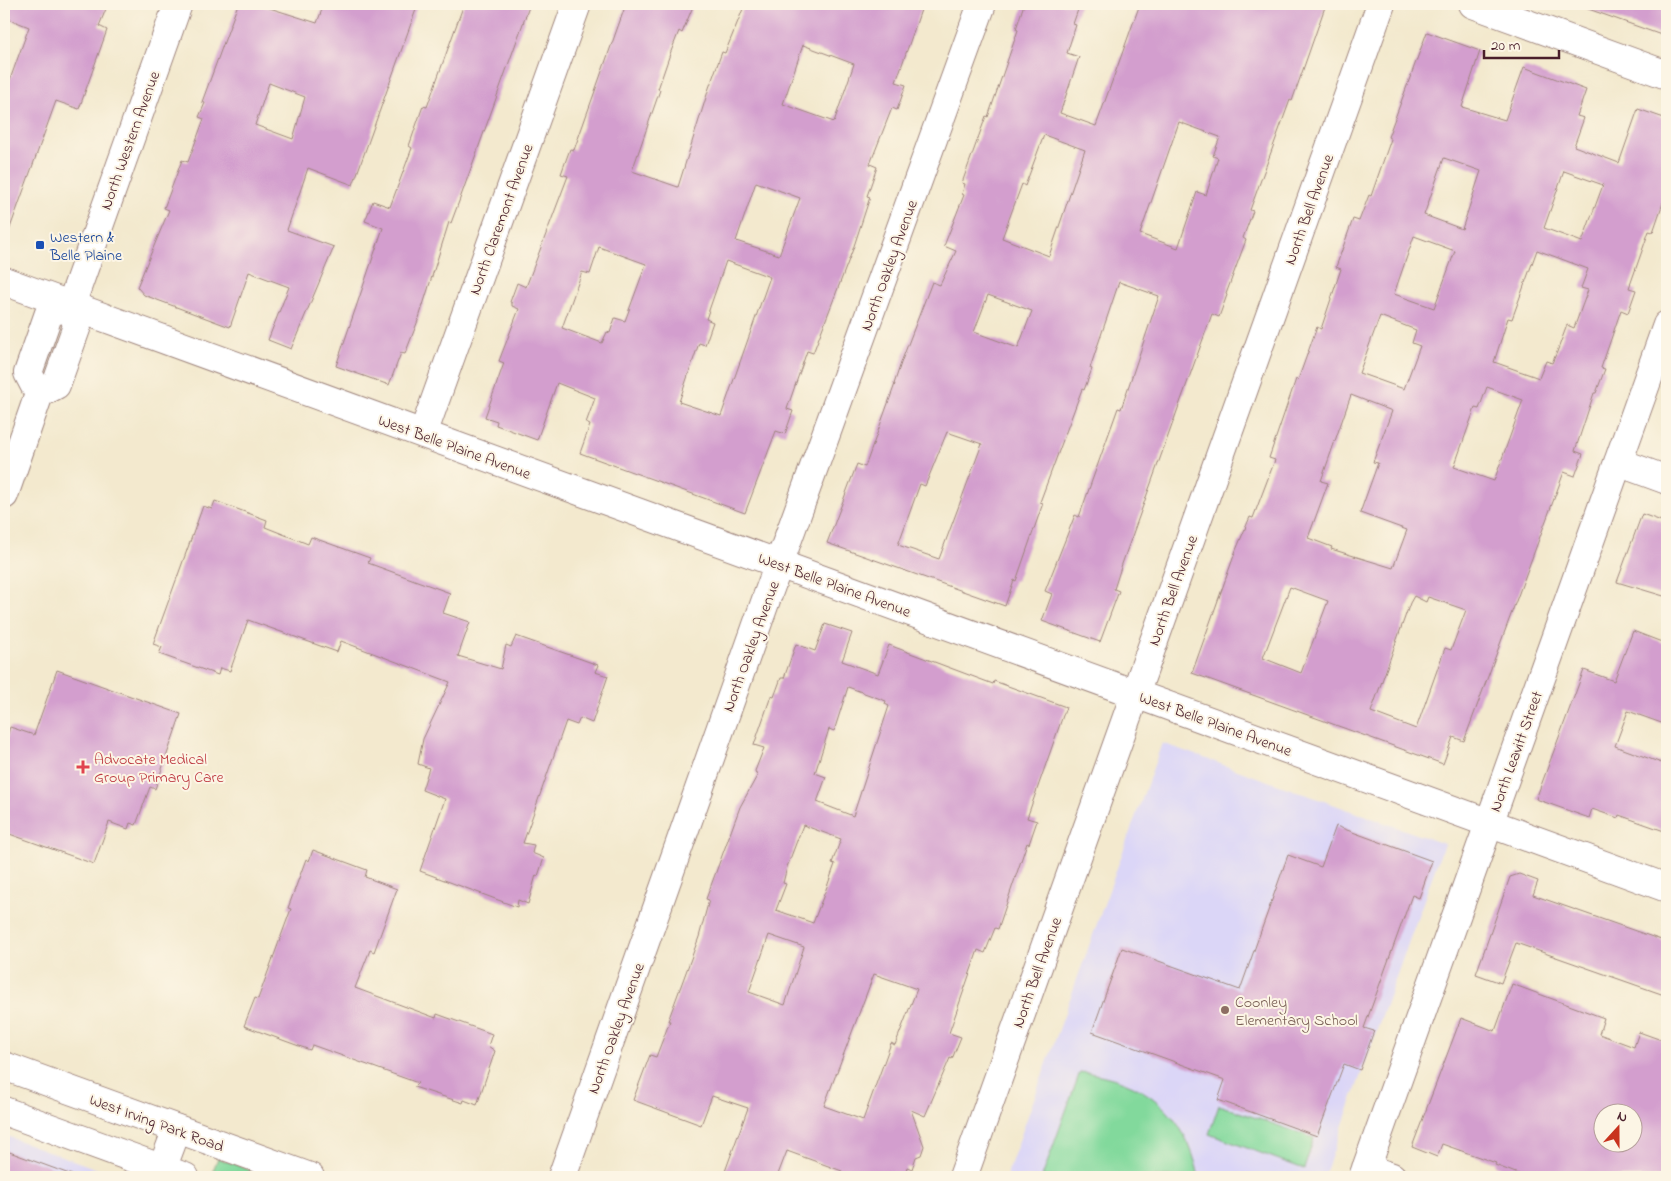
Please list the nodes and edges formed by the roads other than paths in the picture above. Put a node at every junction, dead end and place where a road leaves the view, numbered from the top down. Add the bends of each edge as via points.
1 (178, 4) edge
2 (577, 4) edge
3 (982, 4) edge
4 (1381, 4) edge
5 (1473, 4) edge
6 (1667, 75) edge
7 (4, 281) edge
8 (70, 305) junction
9 (1667, 325) edge
10 (423, 434) junction
11 (1618, 462) junction
12 (1667, 480) edge
13 (4, 495) edge
14 (779, 564) junction
15 (1135, 693) junction
16 (1490, 823) junction
17 (1667, 888) edge
18 (4, 1066) edge
19 (4, 1111) edge
20 (177, 1129) junction
21 (1364, 1173) edge
22 (169, 1174) edge
23 (310, 1177) edge
24 (562, 1177) edge
25 (963, 1177) edge
26 (1392, 1177) edge

1 - 8 street, North Western Avenue
2 - 10 street, North Claremont Avenue
3 - 14 street, North Oakley Avenue
4 - 15 street, North Bell Avenue
5 - 6 street
7 - 8 street, West Belle Plaine Avenue
8 - 10 street, West Belle Plaine Avenue
8 - 13 street via 77,326 56,385 39,394
9 - 11 street, North Leavitt Street
10 - 14 street, West Belle Plaine Avenue
11 - 12 street
11 - 16 street, North Leavitt Street
14 - 15 street, West Belle Plaine Avenue
14 - 24 street, North Oakley Avenue
15 - 16 street, West Belle Plaine Avenue
15 - 25 street, North Bell Avenue
16 - 17 street, West Belle Plaine Avenue
16 - 21 street, North Leavitt Street
18 - 20 street, West Irving Park Road
19 - 22 street
20 - 22 street
20 - 23 street, West Irving Park Road
21 - 26 street

